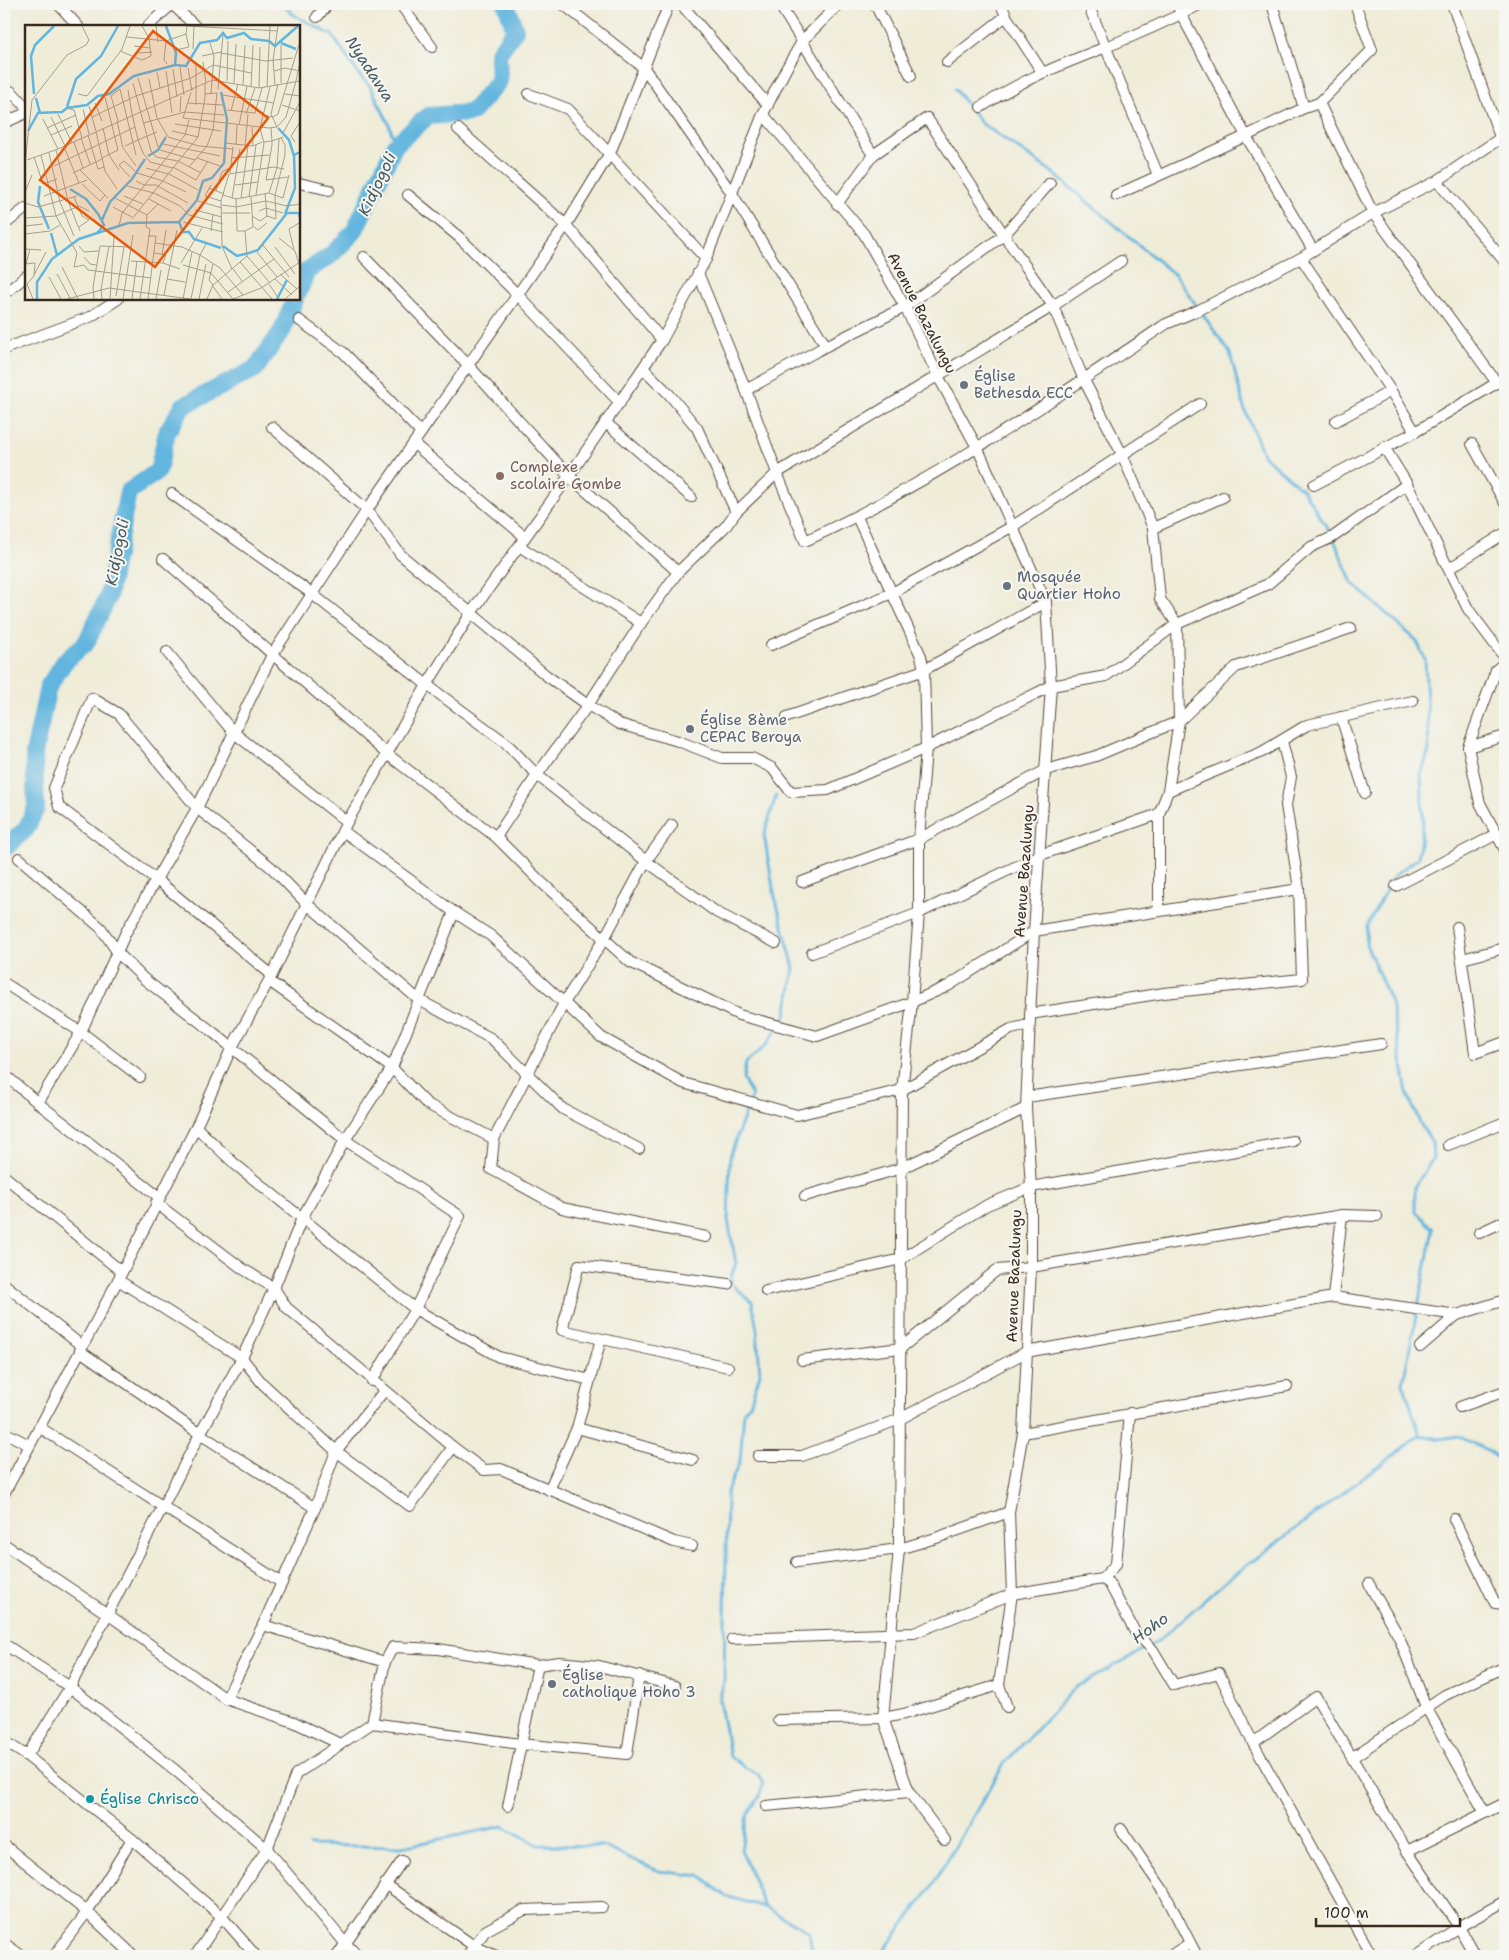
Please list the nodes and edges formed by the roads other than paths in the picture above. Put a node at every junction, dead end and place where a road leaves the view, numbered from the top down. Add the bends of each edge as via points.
1 (58, 4) edge
2 (172, 4) edge
3 (328, 4) edge
4 (400, 4) edge
5 (563, 4) edge
6 (669, 4) edge
7 (681, 4) edge
8 (780, 4) edge
9 (840, 4) edge
10 (875, 4) edge
11 (1001, 4) edge
12 (1088, 4) edge
13 (1201, 4) edge
14 (1272, 4) edge
15 (1355, 4) edge
16 (1464, 4) edge
17 (1453, 6) edge
18 (1179, 9) edge
19 (1006, 16) junction
20 (317, 17) dead end
21 (77, 25) edge
22 (149, 25) edge
23 (194, 25) edge
24 (803, 40) junction
25 (432, 47) dead end
26 (1107, 47) junction
27 (947, 62) dead end
28 (644, 68) junction
29 (1042, 72) junction
30 (911, 76) dead end
31 (4, 87) edge
32 (529, 94) dead end
33 (1319, 103) junction
34 (768, 105) junction
35 (25, 106) edge
36 (982, 107) dead end
37 (1304, 108) junction
38 (25, 113) edge
39 (762, 114) junction
40 (4, 123) edge
41 (458, 129) dead end
42 (1246, 136) junction
43 (1504, 138) edge
44 (610, 153) junction
45 (873, 155) junction
46 (1158, 175) junction
47 (1437, 181) junction
48 (300, 183) edge
49 (1050, 183) dead end
50 (329, 190) dead end
51 (731, 192) junction
52 (1116, 195) dead end
53 (408, 196) dead end
54 (837, 204) junction
55 (25, 209) edge
56 (1373, 213) junction
57 (4, 225) edge
58 (566, 225) junction
59 (1004, 235) junction
60 (1313, 250) junction
61 (364, 258) dead end
62 (1302, 258) junction
63 (706, 259) junction
64 (1121, 261) dead end
65 (1505, 262) edge
66 (698, 273) junction
67 (25, 277) edge
68 (8, 291) dead end
69 (518, 295) junction
70 (116, 300) edge
71 (1053, 306) junction
72 (905, 307) junction
73 (300, 320) dead end
74 (662, 340) junction
75 (826, 346) junction
76 (4, 349) edge
77 (469, 366) junction
78 (644, 369) junction
79 (938, 376) junction
80 (1084, 380) junction
81 (1501, 381) edge
82 (746, 390) junction
83 (1391, 391) junction
84 (620, 404) junction
85 (1200, 404) dead end
86 (1336, 421) dead end
87 (605, 422) junction
88 (272, 426) dead end
89 (1415, 432) junction
90 (422, 433) junction
91 (414, 444) junction
92 (1472, 444) dead end
93 (1384, 447) junction
94 (978, 449) junction
95 (1122, 454) junction
96 (777, 473) junction
97 (569, 476) junction
98 (1407, 484) junction
99 (1314, 485) dead end
100 (172, 494) dead end
101 (691, 497) dead end
102 (1223, 497) dead end
103 (1505, 503) edge
104 (367, 510) junction
105 (736, 512) junction
106 (857, 517) junction
107 (1013, 526) junction
108 (1153, 528) junction
109 (1505, 533) edge
110 (522, 541) junction
111 (163, 559) dead end
112 (1450, 568) junction
113 (678, 572) junction
114 (892, 592) junction
115 (311, 593) junction
116 (1046, 602) junction
117 (471, 613) junction
118 (641, 623) junction
119 (1177, 624) junction
120 (1351, 628) dead end
121 (771, 645) dead end
122 (167, 652) dead end
123 (272, 655) junction
124 (1505, 660) edge
125 (924, 670) junction
126 (427, 685) junction
127 (1051, 686) junction
128 (1413, 701) dead end
129 (588, 705) junction
130 (787, 717) dead end
131 (1341, 718) junction
132 (1179, 721) junction
133 (233, 732) junction
134 (1505, 736) edge
135 (1282, 741) junction
136 (1468, 747) junction
137 (926, 748) junction
138 (387, 754) junction
139 (1046, 770) junction
140 (537, 775) junction
141 (1168, 791) junction
142 (1365, 793) dead end
143 (197, 808) junction
144 (1159, 814) junction
145 (672, 825) dead end
146 (345, 827) junction
147 (1497, 834) junction
148 (496, 838) junction
149 (919, 839) junction
150 (1505, 850) edge
151 (1040, 855) junction
152 (20, 858) dead end
153 (646, 861) junction
154 (157, 880) junction
155 (802, 882) dead end
156 (1396, 886) dead end
157 (1299, 889) junction
158 (307, 904) junction
159 (1159, 911) junction
160 (454, 912) junction
161 (919, 914) junction
162 (1457, 927) dead end
163 (1034, 930) junction
164 (604, 940) junction
165 (776, 944) dead end
166 (1505, 948) edge
167 (118, 953) junction
168 (812, 953) dead end
169 (1462, 959) junction
170 (270, 978) junction
171 (4, 983) edge
172 (419, 1000) junction
173 (912, 1002) junction
174 (564, 1003) junction
175 (1030, 1014) junction
176 (1029, 1025) junction
177 (81, 1032) junction
178 (1505, 1042) edge
179 (1381, 1044) dead end
180 (231, 1048) junction
181 (392, 1068) junction
182 (4, 1074) edge
183 (527, 1076) junction
184 (140, 1077) dead end
185 (902, 1090) junction
186 (1027, 1097) junction
187 (38, 1103) junction
188 (1026, 1108) junction
189 (1505, 1122) edge
190 (196, 1128) junction
191 (494, 1139) junction
192 (345, 1140) junction
193 (1293, 1141) dead end
194 (1448, 1145) dead end
195 (639, 1150) dead end
196 (902, 1168) junction
197 (4, 1176) edge
198 (1031, 1186) junction
199 (805, 1196) dead end
200 (158, 1200) junction
201 (1342, 1215) junction
202 (1377, 1216) dead end
203 (302, 1218) junction
204 (1505, 1222) edge
205 (1480, 1233) dead end
206 (706, 1237) dead end
207 (901, 1259) junction
208 (1031, 1267) junction
209 (120, 1276) junction
210 (4, 1284) edge
211 (728, 1284) dead end
212 (274, 1288) junction
213 (766, 1291) dead end
214 (1333, 1297) junction
215 (1505, 1300) edge
216 (415, 1309) junction
217 (1457, 1315) junction
218 (601, 1339) junction
219 (1420, 1347) dead end
220 (81, 1348) junction
221 (900, 1348) junction
222 (1026, 1352) junction
223 (242, 1358) junction
224 (802, 1360) dead end
225 (728, 1367) dead end
226 (590, 1380) junction
227 (372, 1381) junction
228 (1287, 1386) dead end
229 (384, 1391) junction
230 (1505, 1391) edge
231 (1460, 1407) dead end
232 (1130, 1413) junction
233 (900, 1419) junction
234 (39, 1427) junction
235 (578, 1428) junction
236 (4, 1432) edge
237 (1023, 1433) junction
238 (200, 1434) junction
239 (29, 1445) junction
240 (453, 1447) junction
241 (336, 1451) junction
242 (758, 1456) dead end
243 (693, 1460) dead end
244 (549, 1490) junction
245 (4, 1494) edge
246 (164, 1506) junction
247 (315, 1508) junction
248 (1010, 1512) junction
249 (1454, 1518) dead end
250 (4, 1544) edge
251 (692, 1546) dead end
252 (899, 1548) junction
253 (797, 1562) dead end
254 (1102, 1579) junction
255 (282, 1584) junction
256 (1369, 1584) dead end
257 (1012, 1594) junction
258 (1505, 1604) edge
259 (109, 1615) junction
260 (263, 1625) junction
261 (891, 1635) junction
262 (732, 1639) dead end
263 (4, 1644) edge
264 (385, 1662) junction
265 (538, 1665) junction
266 (1505, 1667) edge
267 (639, 1676) junction
268 (999, 1685) junction
269 (676, 1686) dead end
270 (70, 1687) junction
271 (226, 1698) junction
272 (1007, 1707) dead end
273 (1426, 1708) junction
274 (883, 1718) junction
275 (778, 1720) dead end
276 (372, 1723) junction
277 (4, 1741) edge
278 (1253, 1743) junction
279 (340, 1744) junction
280 (520, 1744) junction
281 (27, 1756) junction
282 (1353, 1757) junction
283 (910, 1792) junction
284 (1505, 1803) edge
285 (508, 1806) dead end
286 (766, 1806) dead end
287 (1485, 1813) junction
288 (1121, 1829) dead end
289 (132, 1839) junction
290 (945, 1840) dead end
291 (4, 1845) edge
292 (267, 1849) junction
293 (1407, 1850) junction
294 (402, 1861) dead end
295 (385, 1884) junction
296 (1505, 1901) edge
297 (602, 1907) dead end
298 (87, 1912) junction
299 (222, 1917) junction
300 (1459, 1927) junction
301 (4, 1943) edge
302 (345, 1943) junction
303 (1190, 1943) junction
304 (474, 1946) junction
305 (22, 1956) edge
306 (54, 1956) edge
307 (134, 1956) edge
308 (195, 1956) edge
309 (256, 1956) edge
310 (337, 1956) edge
311 (358, 1956) edge
312 (467, 1956) edge
313 (496, 1956) edge
314 (1170, 1956) edge
315 (1197, 1956) edge
316 (1372, 1956) edge
317 (1416, 1956) edge
318 (1475, 1956) edge

1 - 21 street
2 - 22 street
2 - 23 street
3 - 20 street
4 - 25 street
5 - 28 street
6 - 28 street
7 - 34 street
8 - 24 street
9 - 24 street
10 - 30 street
11 - 19 street
12 - 26 street
13 - 18 street
14 - 37 street
15 - 33 street via 1372,50
16 - 17 street
17 - 43 street
18 - 26 street
18 - 42 street
19 - 27 street
19 - 29 street
24 - 34 street
24 - 45 street
26 - 29 street
26 - 46 street
28 - 44 street
28 - 51 street
29 - 36 street via 1008,88
31 - 35 street
32 - 44 street via 568,109
33 - 37 street
33 - 56 street
34 - 39 street
37 - 42 street
38 - 40 street
39 - 51 street
39 - 54 street, Avenue Bazalungu
41 - 58 street
42 - 46 street
42 - 60 street
43 - 47 street
44 - 58 street
44 - 63 street
45 - 54 street
45 - 59 street via 927,118
46 - 52 street
47 - 56 street
47 - 65 street
48 - 50 street
49 - 59 street
51 - 63 street
51 - 75 street
53 - 69 street via 459,237
54 - 72 street, Avenue Bazalungu via 864,234
55 - 57 street
56 - 60 street
56 - 81 street
58 - 69 street
58 - 74 street
59 - 71 street
59 - 72 street
60 - 62 street
61 - 77 street
62 - 80 street via 1166,324
62 - 83 street
63 - 66 street
64 - 71 street
66 - 74 street
66 - 82 street
67 - 68 street
69 - 77 street
69 - 84 street
70 - 76 street via 90,317
71 - 79 street
71 - 80 street
72 - 75 street
72 - 79 street, Avenue Bazalungu
73 - 90 street via 344,353
74 - 78 street
75 - 82 street
77 - 90 street
77 - 97 street
78 - 84 street
78 - 105 street via 697,428
79 - 94 street, Avenue Bazalungu
79 - 96 street
80 - 94 street
80 - 95 street
81 - 89 street
82 - 96 street
83 - 86 street
83 - 89 street
84 - 87 street
85 - 95 street
87 - 97 street
87 - 101 street
88 - 104 street
89 - 93 street
90 - 91 street
91 - 104 street
91 - 110 street
92 - 103 street
93 - 98 street
93 - 99 street
94 - 106 street
94 - 107 street, Avenue Bazalungu
95 - 107 street
95 - 108 street
96 - 105 street
96 - 106 street via 805,541
97 - 110 street
97 - 113 street
98 - 112 street
98 - 119 street via 1333,536 1310,547 1268,584
100 - 115 street
102 - 108 street
104 - 115 street
104 - 117 street via 401,555
105 - 113 street via 726,526
106 - 114 street
107 - 114 street
107 - 116 street, Avenue Bazalungu
108 - 119 street via 1160,599
109 - 112 street
110 - 117 street
110 - 118 street
111 - 123 street
112 - 124 street via 1468,609
113 - 118 street
114 - 121 street
114 - 125 street via 921,656
115 - 123 street
115 - 126 street
116 - 125 street
116 - 127 street, Avenue Bazalungu
117 - 126 street
117 - 129 street via 547,676
118 - 129 street
119 - 127 street via 1106,676
119 - 132 street
120 - 132 street via 1236,666
122 - 133 street
123 - 133 street
123 - 138 street
124 - 136 street via 1496,670
125 - 130 street
125 - 137 street
126 - 138 street
126 - 140 street via 506,742
127 - 137 street
127 - 139 street, Avenue Bazalungu
128 - 131 street
129 - 137 street via 619,724 722,758 752,758 772,768 791,792 828,790
129 - 140 street
131 - 135 street via 1307,725
131 - 142 street
132 - 139 street via 1096,756
132 - 141 street
133 - 143 street
133 - 146 street
134 - 136 street
135 - 141 street
135 - 157 street via 1291,777 1286,805
136 - 147 street via 1480,802
137 - 149 street
138 - 146 street
138 - 148 street
139 - 149 street
139 - 151 street, Avenue Bazalungu
140 - 148 street
140 - 153 street
141 - 144 street
143 - 154 street
143 - 154 street via 119,714 92,698 54,788 59,807
143 - 158 street via 272,868
144 - 151 street
144 - 159 street
145 - 153 street
146 - 158 street
146 - 160 street
147 - 150 street
147 - 156 street
148 - 164 street
149 - 155 street
149 - 161 street
151 - 161 street
151 - 163 street, Avenue Bazalungu
152 - 167 street via 101,928
153 - 164 street
153 - 165 street via 716,912
154 - 167 street via 126,932
154 - 170 street
157 - 159 street
157 - 175 street via 1302,979 1164,993
158 - 170 street
158 - 172 street
159 - 163 street
160 - 172 street
160 - 174 street via 492,936
161 - 168 street
161 - 173 street
162 - 169 street
163 - 173 street via 948,986
163 - 175 street, Avenue Bazalungu
164 - 173 street via 630,962 739,1015 817,1036
164 - 174 street
166 - 169 street
167 - 177 street
167 - 180 street via 144,979
169 - 178 street via 1475,1053
170 - 180 street
170 - 181 street
171 - 177 street
172 - 181 street
172 - 183 street via 492,1039
173 - 185 street
174 - 183 street
174 - 185 street via 601,1037 683,1083 798,1115
175 - 176 street, Avenue Bazalungu
176 - 185 street via 1011,1029
176 - 186 street, Avenue Bazalungu
177 - 184 street
177 - 187 street
179 - 186 street
180 - 190 street
180 - 192 street
181 - 191 street via 427,1104
181 - 192 street
182 - 187 street
183 - 191 street
183 - 195 street via 563,1109
185 - 196 street
186 - 188 street, Avenue Bazalungu
187 - 200 street
188 - 196 street
188 - 198 street, Avenue Bazalungu
189 - 194 street
190 - 200 street
190 - 203 street
191 - 206 street via 492,1169 562,1208
192 - 203 street
192 - 216 street via 460,1216
193 - 198 street
196 - 199 street
196 - 207 street
197 - 209 street
198 - 207 street via 987,1205
198 - 208 street, Avenue Bazalungu
200 - 209 street
200 - 212 street via 243,1269
201 - 202 street
201 - 208 street
201 - 214 street
203 - 212 street
203 - 216 street
204 - 205 street
207 - 213 street
207 - 221 street
208 - 221 street via 998,1270
208 - 222 street, Avenue Bazalungu
209 - 220 street
209 - 223 street
210 - 220 street
211 - 218 street via 579,1266 562,1330
212 - 223 street
212 - 227 street via 286,1307
214 - 217 street
214 - 222 street
215 - 217 street
216 - 226 street via 499,1357
216 - 227 street
217 - 219 street
218 - 225 street
218 - 226 street
220 - 234 street
220 - 238 street
221 - 224 street
221 - 233 street
222 - 233 street
222 - 237 street, Avenue Bazalungu
223 - 238 street
223 - 241 street via 262,1383
226 - 235 street
227 - 229 street
228 - 232 street
229 - 240 street
229 - 241 street
230 - 231 street
232 - 237 street
232 - 254 street via 1116,1564
233 - 242 street via 802,1456
233 - 252 street
234 - 239 street
234 - 246 street
235 - 243 street
235 - 244 street
236 - 239 street
237 - 248 street, Avenue Bazalungu
238 - 246 street
238 - 247 street
239 - 245 street
240 - 241 street via 410,1506
240 - 244 street via 484,1470 501,1469
241 - 247 street
244 - 251 street via 674,1542
246 - 255 street
246 - 259 street
247 - 255 street
248 - 252 street
248 - 257 street, Avenue Bazalungu
249 - 258 street via 1495,1603
250 - 259 street
252 - 253 street
252 - 261 street
254 - 257 street
254 - 278 street via 1109,1583 1135,1632 1151,1647 1174,1685 1219,1673
255 - 260 street
256 - 273 street via 1399,1637
257 - 261 street via 914,1633
257 - 268 street, Avenue Bazalungu
259 - 270 street
259 - 271 street
260 - 264 street
260 - 271 street
261 - 262 street
261 - 274 street
263 - 270 street
264 - 265 street via 393,1647 438,1649
264 - 276 street
265 - 267 street via 559,1662 599,1666
265 - 280 street
266 - 273 street via 1445,1695
267 - 269 street
267 - 280 street via 627,1754
268 - 272 street, Avenue Bazalungu
268 - 274 street
270 - 281 street
270 - 292 street via 175,1770
271 - 279 street via 294,1722
273 - 282 street
273 - 287 street
274 - 275 street
274 - 283 street
276 - 279 street
276 - 280 street
277 - 281 street
278 - 282 street via 1316,1697
278 - 316 street
279 - 292 street via 296,1774
280 - 285 street
281 - 289 street
282 - 293 street
283 - 286 street
283 - 290 street
284 - 287 street
287 - 293 street
288 - 303 street via 1162,1890
289 - 298 street
289 - 299 street
291 - 298 street
292 - 299 street
292 - 302 street
293 - 300 street
294 - 295 street
295 - 302 street
295 - 304 street
296 - 300 street
297 - 304 street via 524,1910 485,1931
298 - 306 street
298 - 307 street
299 - 308 street
299 - 309 street
300 - 317 street
300 - 318 street
301 - 305 street
302 - 310 street
302 - 311 street
303 - 314 street
303 - 315 street
304 - 312 street
304 - 313 street

